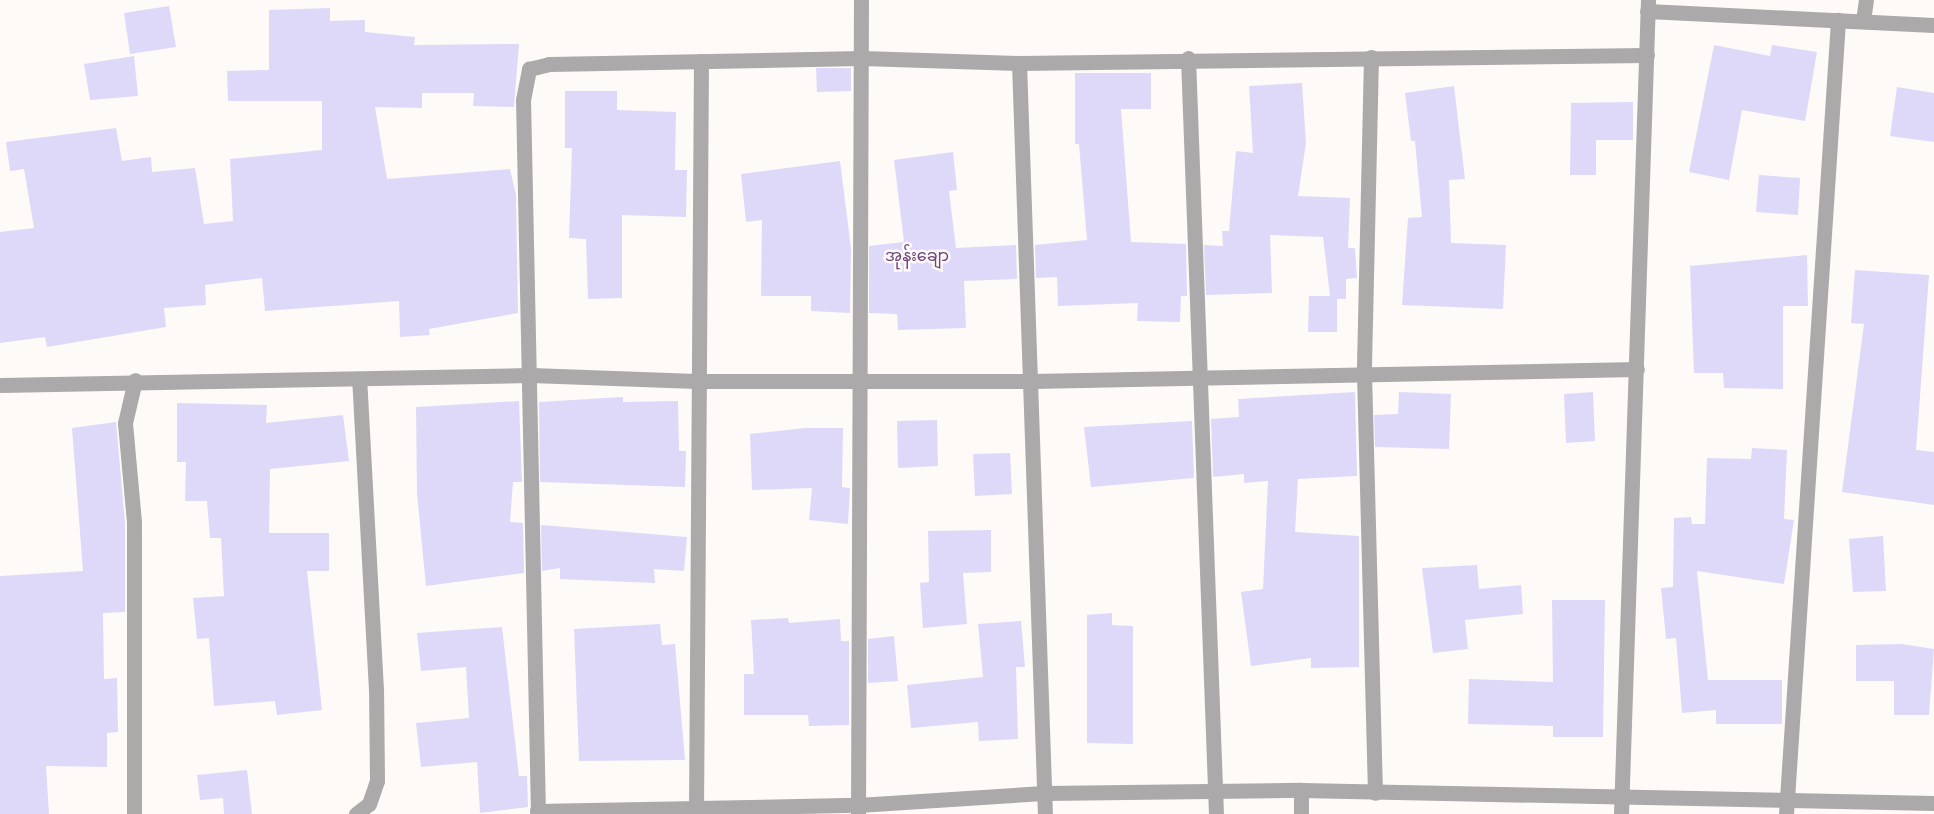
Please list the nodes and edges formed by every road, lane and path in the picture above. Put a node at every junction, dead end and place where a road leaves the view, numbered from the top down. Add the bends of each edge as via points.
1 (861, 0) edge
2 (1866, 0) edge
3 (1647, 6) edge
4 (1838, 20) junction
5 (1864, 21) junction
6 (1934, 25) edge
7 (1647, 55) junction
8 (1371, 57) junction
9 (862, 58) junction
10 (1188, 58) junction
11 (701, 61) junction
12 (1018, 63) junction
13 (1637, 369) junction
14 (1364, 373) junction
15 (1201, 374) junction
16 (532, 375) junction
17 (359, 379) junction
18 (135, 380) junction
19 (696, 380) junction
20 (863, 380) junction
21 (1032, 380) junction
22 (0, 385) edge
23 (1301, 790) junction
24 (1215, 791) junction
25 (1044, 793) junction
26 (1375, 793) junction
27 (1622, 796) junction
28 (1787, 798) junction
29 (1934, 803) edge
30 (858, 810) edge
31 (696, 811) edge
32 (537, 813) edge
33 (134, 814) edge
34 (356, 814) edge
35 (1045, 814) edge
36 (1216, 814) edge
37 (1301, 814) edge
38 (1621, 814) edge
39 (1786, 814) edge

1 - 9 street
2 - 5 street
3 - 4 street
3 - 7 street
4 - 5 street
4 - 28 street
5 - 6 street
7 - 8 street
7 - 13 street
8 - 10 street
8 - 14 street
9 - 11 street
9 - 12 street
9 - 20 street
10 - 12 street
10 - 15 street
11 - 16 street via 549,64 529,70 523,100
11 - 19 street
12 - 21 street
13 - 14 street
13 - 27 street
14 - 15 street
14 - 26 street
15 - 21 street
15 - 24 street
16 - 17 street
16 - 19 street
16 - 32 street
17 - 18 street
17 - 34 street via 376,690 377,782 370,804
18 - 22 street
18 - 33 street via 125,423 134,522
19 - 20 street
19 - 31 street
20 - 21 street
20 - 30 street
21 - 25 street
23 - 24 street
23 - 26 street
23 - 37 street
24 - 25 street
24 - 36 street
25 - 30 street
25 - 35 street
26 - 27 street
27 - 28 street
27 - 38 street
28 - 29 street
28 - 39 street
30 - 31 street
31 - 32 street

